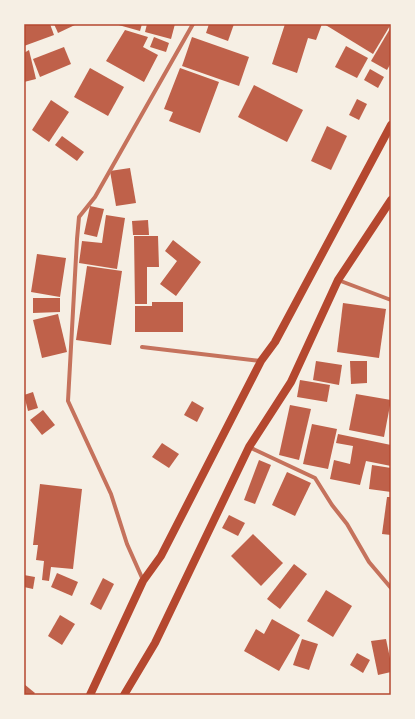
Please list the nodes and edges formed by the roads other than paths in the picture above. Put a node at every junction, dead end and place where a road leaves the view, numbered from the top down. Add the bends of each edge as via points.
1 (193, 24) edge
2 (391, 125) edge
3 (391, 200) edge
4 (338, 280) junction
5 (391, 300) edge
6 (142, 347) dead end
7 (260, 361) junction
8 (249, 447) junction
9 (143, 581) junction
10 (391, 588) edge
11 (90, 695) edge
12 (124, 695) edge

1 - 9 street via 80,217 77,239 68,401 111,494 127,544
2 - 7 main road via 275,342
3 - 4 main road
4 - 5 street
4 - 8 main road via 291,382
6 - 7 street
7 - 9 main road via 161,556
8 - 10 street via 315,478 347,524 369,562
8 - 12 main road via 155,643
9 - 11 main road

